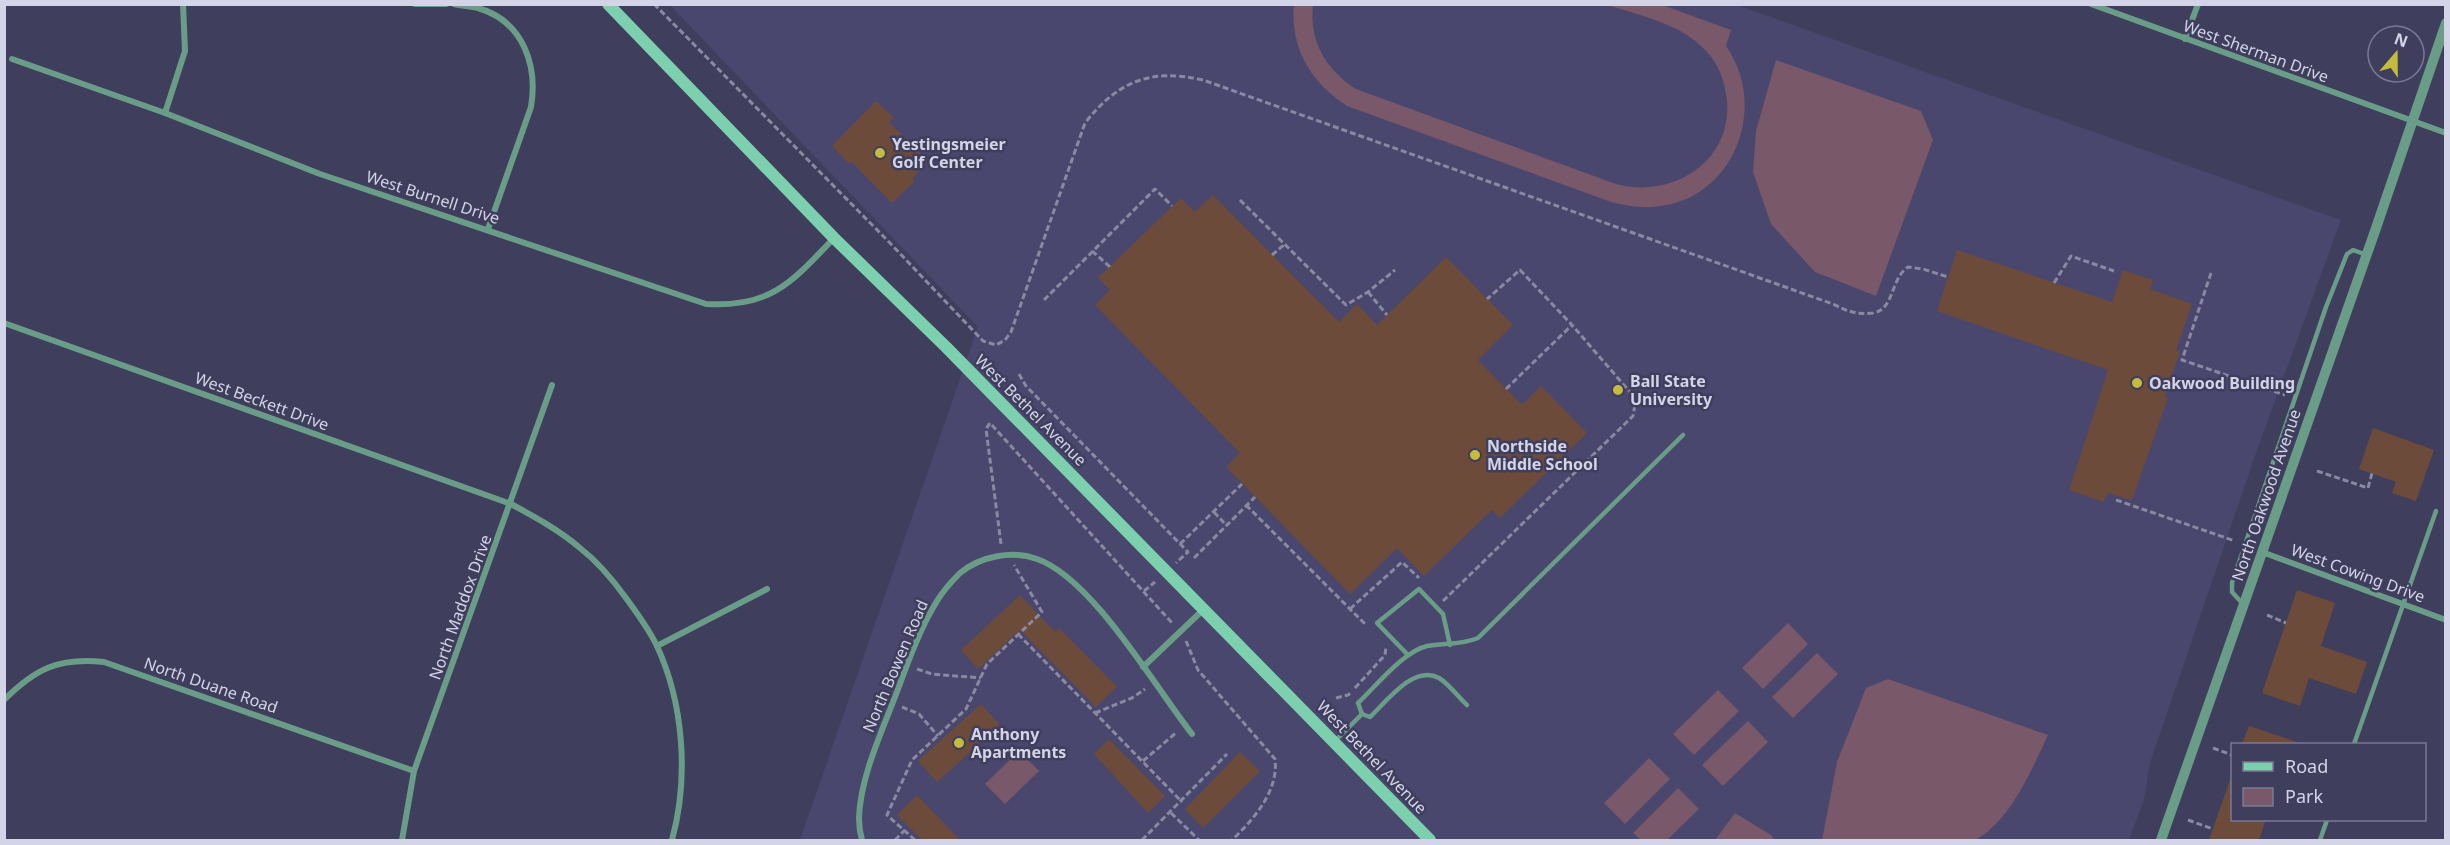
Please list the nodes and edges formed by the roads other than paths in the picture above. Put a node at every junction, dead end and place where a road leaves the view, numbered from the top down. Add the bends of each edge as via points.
1 (183, 4) edge
2 (415, 4) edge
3 (446, 4) edge
4 (454, 4) edge
5 (608, 4) edge
6 (2091, 4) edge
7 (2198, 4) edge
8 (2445, 23) edge
9 (2185, 39) junction
10 (12, 59) dead end
11 (165, 113) junction
12 (2413, 121) junction
13 (2445, 133) edge
14 (488, 229) junction
15 (834, 238) junction
16 (2367, 255) junction
17 (4, 323) edge
18 (552, 385) dead end
19 (1683, 435) dead end
20 (511, 504) junction
21 (2436, 511) dead end
22 (2262, 552) junction
23 (767, 589) dead end
24 (2243, 604) junction
25 (2404, 604) junction
26 (1204, 609) junction
27 (2445, 620) edge
28 (1450, 645) junction
29 (657, 646) junction
30 (1408, 655) junction
31 (1143, 667) junction
32 (4, 700) edge
33 (1467, 705) dead end
34 (1362, 714) junction
35 (1192, 734) dead end
36 (1335, 741) junction
37 (2354, 743) edge
38 (414, 771) junction
39 (2326, 821) edge
40 (402, 840) edge
41 (672, 840) edge
42 (862, 840) edge
43 (1430, 840) edge
44 (2161, 840) edge
45 (2320, 840) edge

1 - 11 street via 185,51
2 - 3 street
4 - 14 street via 478,8 502,22 522,42 533,75 531,107
5 - 15 main road, West Bethel Avenue
6 - 9 street, West Sherman Drive
7 - 9 street
8 - 12 street, North Oakwood Avenue
9 - 12 street, West Sherman Drive
10 - 11 street, West Burnell Drive
11 - 14 street, West Burnell Drive via 320,174
12 - 13 street, West Sherman Drive
12 - 16 street, North Oakwood Avenue
14 - 15 street, West Burnell Drive via 706,304 730,305 753,302 791,282
15 - 26 main road, West Bethel Avenue
16 - 22 street, North Oakwood Avenue
16 - 24 lane via 2353,250 2347,254 2295,398 2232,583 2232,592
17 - 20 street, West Beckett Drive
18 - 20 street, North Maddox Drive
19 - 28 lane via 1478,638
20 - 29 street, West Beckett Drive via 553,528 589,556 617,586
20 - 38 street, North Maddox Drive
21 - 25 lane
22 - 24 street, North Oakwood Avenue
22 - 25 street, West Cowing Drive
23 - 29 street
24 - 44 street, North Oakwood Avenue
25 - 27 street, West Cowing Drive
25 - 37 lane
26 - 31 street
26 - 36 main road, West Bethel Avenue
28 - 30 lane via 1426,646
28 - 30 lane via 1443,614 1419,589 1377,623
29 - 41 street, West Beckett Drive via 674,696 680,735 680,796
30 - 34 lane via 1358,703
31 - 35 street, North Bowen Road
31 - 42 street, North Bowen Road via 1069,577 1054,567 1022,555 978,561 958,575 936,603 907,665 867,776 859,816
32 - 38 street, North Duane Road via 42,670 77,661 104,662
33 - 34 lane via 1440,678 1426,674 1413,678 1370,717
34 - 36 lane
36 - 43 main road, West Bethel Avenue
38 - 40 street, North Maddox Drive
39 - 45 lane

